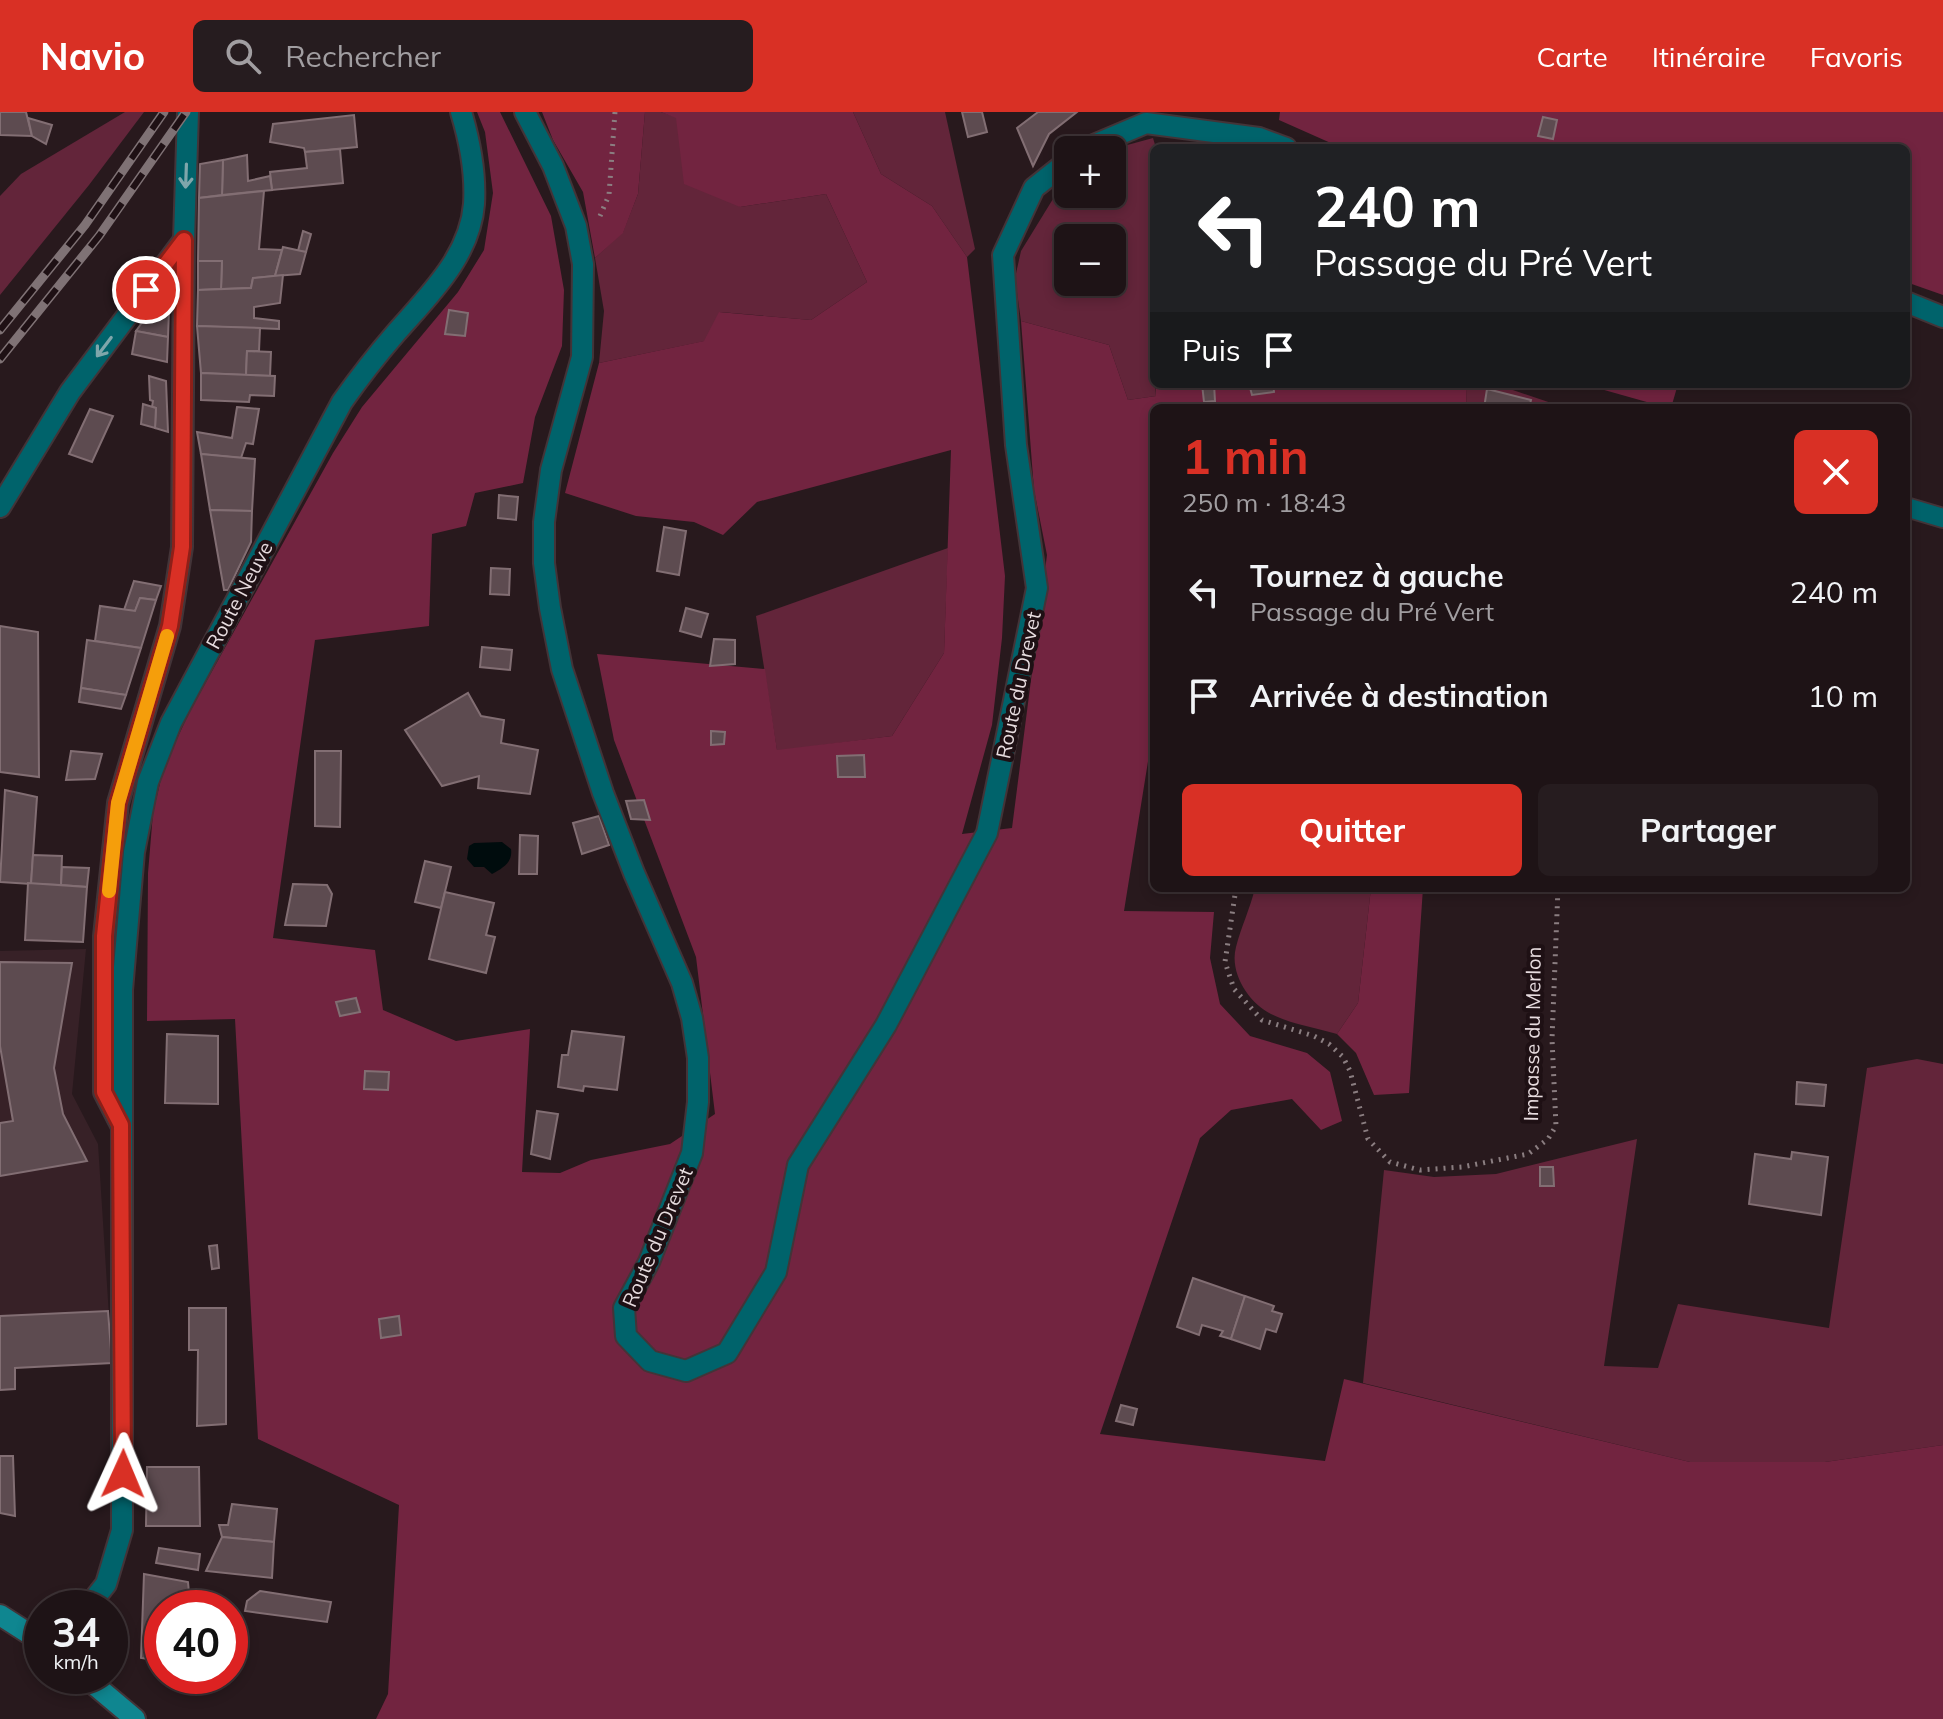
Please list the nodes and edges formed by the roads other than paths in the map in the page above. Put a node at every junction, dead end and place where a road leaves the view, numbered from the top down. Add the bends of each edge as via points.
1 (188, 112) edge
2 (461, 112) edge
3 (525, 112) edge
4 (1115, 136) edge
5 (1275, 144) edge
6 (1054, 172) edge
7 (184, 240) junction
8 (1910, 304) edge
9 (1943, 317) edge
10 (0, 507) edge
11 (1910, 508) edge
12 (1943, 518) edge
13 (121, 1125) junction
14 (101, 1590) edge
15 (0, 1615) edge
16 (24, 1630) edge
17 (105, 1694) edge
18 (135, 1719) edge

1 -> 7 street
2 - 13 street, Route Neuve via 472,151 474,206 462,246 441,282 342,402 157,755 134,852 122,990
3 - 6 street, Route du Drevet via 576,226 583,264 582,357 551,470 544,522 550,608 562,669 603,793 682,983 698,1058 692,1153 649,1262 624,1308 626,1336 650,1361 686,1371 727,1353 776,1272 798,1165 886,1025 987,833 1037,588 1016,445 1003,255 1034,188
4 - 5 street via 1146,123
7 -> 10 street via 70,392
7 - 13 street via 182,547 170,626 118,803 104,936 104,1092
8 - 9 street
11 - 12 lane
13 - 14 street, Route Neuve via 122,1530
15 - 16 main road
17 - 18 main road

